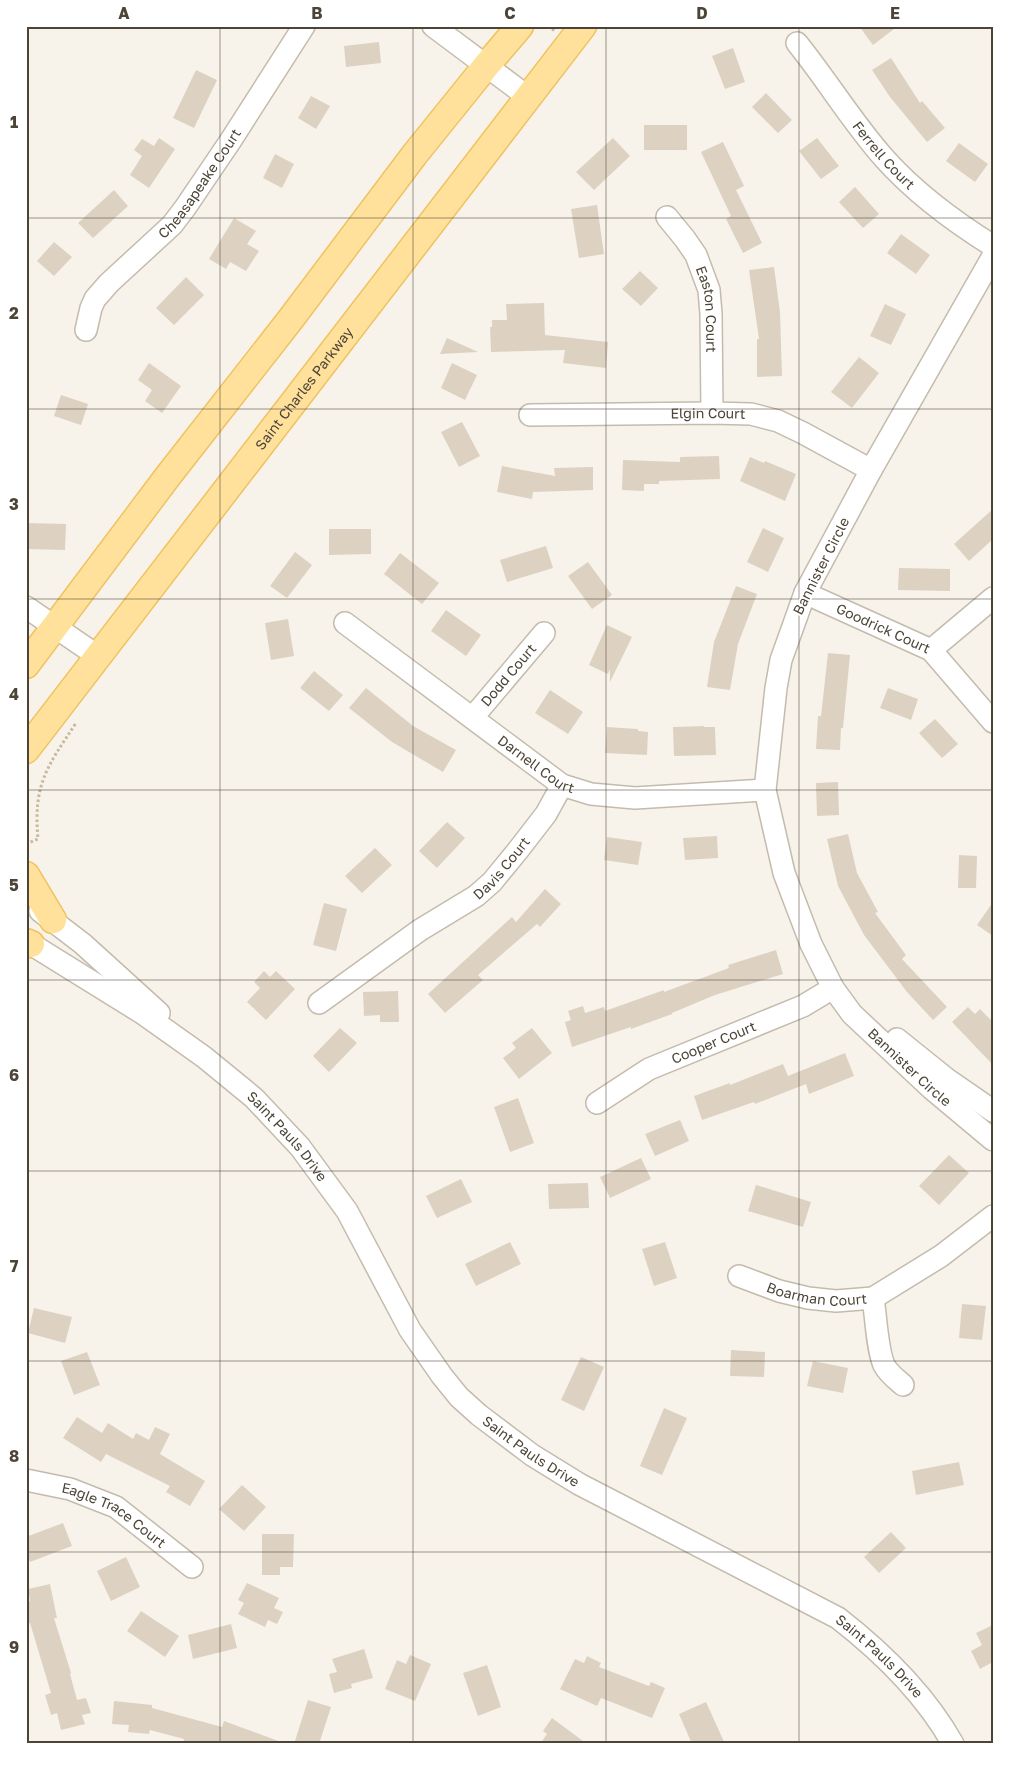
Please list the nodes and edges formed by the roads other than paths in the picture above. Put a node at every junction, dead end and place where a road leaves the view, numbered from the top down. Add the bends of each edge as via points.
1 (304, 26) edge
2 (433, 26) edge
3 (520, 26) edge
4 (584, 26) edge
5 (797, 43) dead end
6 (486, 66) junction
7 (528, 97) junction
8 (666, 217) dead end
9 (993, 246) edge
10 (993, 256) edge
11 (86, 330) dead end
12 (712, 413) junction
13 (530, 415) dead end
14 (871, 470) junction
15 (805, 593) junction
16 (993, 598) edge
17 (26, 607) edge
18 (345, 624) dead end
19 (54, 627) junction
20 (544, 633) dead end
21 (931, 650) junction
22 (99, 657) junction
23 (26, 664) edge
24 (473, 717) junction
25 (993, 722) edge
26 (26, 750) edge
27 (562, 785) junction
28 (765, 790) junction
29 (26, 875) edge
30 (26, 900) edge
31 (53, 920) junction
32 (28, 942) edge
33 (833, 988) junction
34 (319, 1003) dead end
35 (204, 1057) junction
36 (597, 1103) dead end
37 (993, 1111) edge
38 (993, 1140) edge
39 (993, 1216) edge
40 (739, 1276) dead end
41 (873, 1298) junction
42 (903, 1385) dead end
43 (26, 1480) edge
44 (192, 1567) dead end
45 (953, 1744) edge

1 - 11 street, Cheasapeake Court via 185,208 95,299
2 - 6 street
3 - 6 main road
4 - 7 main road, Saint Charles Parkway
5 - 9 street, Ferrell Court via 846,111 891,165 957,224
6 - 7 street
6 - 19 main road
7 - 22 main road, Saint Charles Parkway
8 - 12 street, Easton Court via 696,254 709,290
10 - 14 street, Bannister Circle
12 - 13 street, Elgin Court
12 - 14 street, Elgin Court via 751,414 778,421
14 - 15 street, Bannister Circle
15 - 21 street, Goodrick Court
15 - 28 street, Bannister Circle via 781,660
16 - 21 street
17 - 19 street
18 - 24 street, Darnell Court
19 - 22 street
19 - 23 main road
20 - 24 street, Dodd Court
21 - 25 street, Goodrick Court
22 - 26 main road, Saint Charles Parkway
24 - 27 street, Darnell Court
27 - 28 street, Darnell Court via 591,794 636,798
27 - 34 street, Davis Court via 546,814 492,882
28 - 33 street, Bannister Circle via 784,873 811,944
29 - 31 main road
30 - 31 street, Saint Pauls Drive
31 - 35 street, Saint Pauls Drive via 112,970
32 - 35 street, Saint Pauls Drive via 142,1013
33 - 36 street, Cooper Court via 803,1006 648,1070
33 - 37 street, Bannister Circle via 934,1069
33 - 38 street, Bannister Circle via 852,1014 932,1089
35 - 45 street, Saint Pauls Drive via 254,1098 300,1148 347,1211 410,1330 459,1397 479,1416 579,1484 838,1618 911,1685 944,1727
39 - 41 street, Boarman Court via 940,1256
40 - 41 street, Boarman Court via 808,1298 836,1301
41 - 42 street via 884,1364
43 - 44 street, Eagle Trace Court via 70,1489 116,1507

